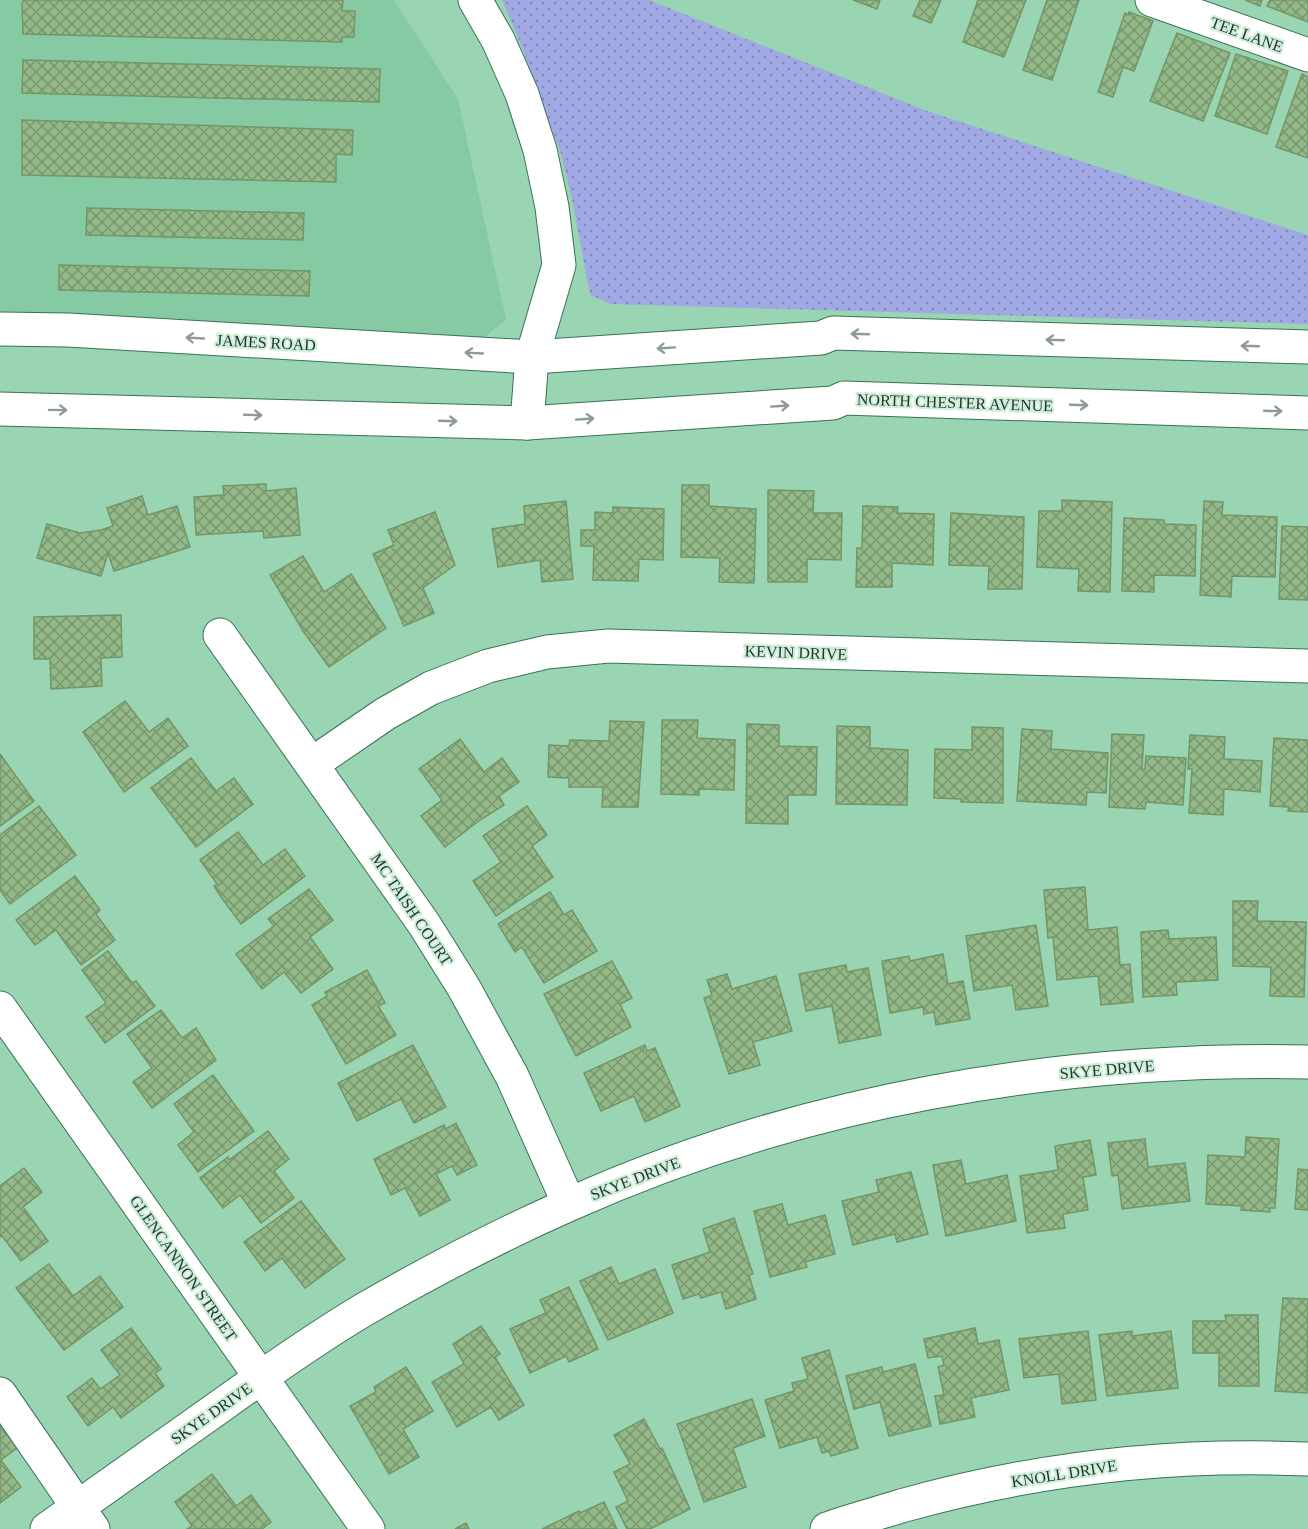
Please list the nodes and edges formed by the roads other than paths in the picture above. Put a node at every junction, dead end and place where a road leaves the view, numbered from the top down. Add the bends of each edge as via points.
1 (475, 0) edge
2 (1152, 0) edge
3 (1308, 55) edge
4 (0, 329) edge
5 (1308, 347) edge
6 (532, 357) junction
7 (0, 409) edge
8 (1308, 412) edge
9 (527, 423) junction
10 (220, 634) dead end
11 (1308, 666) edge
12 (312, 764) junction
13 (0, 1008) edge
14 (1308, 1062) edge
15 (569, 1204) junction
16 (261, 1378) junction
17 (0, 1394) edge
18 (1308, 1459) edge
19 (86, 1518) edge
20 (47, 1529) edge
21 (368, 1529) edge
22 (826, 1529) edge

1 - 6 street via 522,94 540,150 552,207 559,265
2 - 3 street, TEE LANE
6 -> 4 street, JAMES ROAD
5 -> 6 street via 833,333 821,338
6 - 9 street
7 -> 9 street
9 -> 8 street, NORTH CHESTER AVENUE via 833,403 844,398
10 - 12 street, MC TAISH COURT
11 - 12 street, KEVIN DRIVE via 608,646 547,652 488,666 431,688
12 - 15 street, MC TAISH COURT via 464,988 512,1076
13 - 16 street, GLENCANNON STREET
14 - 15 street, SKYE DRIVE via 1123,1066 943,1090 855,1108 739,1141
15 - 16 street, SKYE DRIVE via 467,1253 362,1311
16 - 19 street, SKYE DRIVE
16 - 21 street, GLENCANNON STREET
17 - 19 street
18 - 22 street, KNOLL DRIVE via 1170,1460 1078,1469 941,1495
19 - 20 street, SKYE DRIVE

